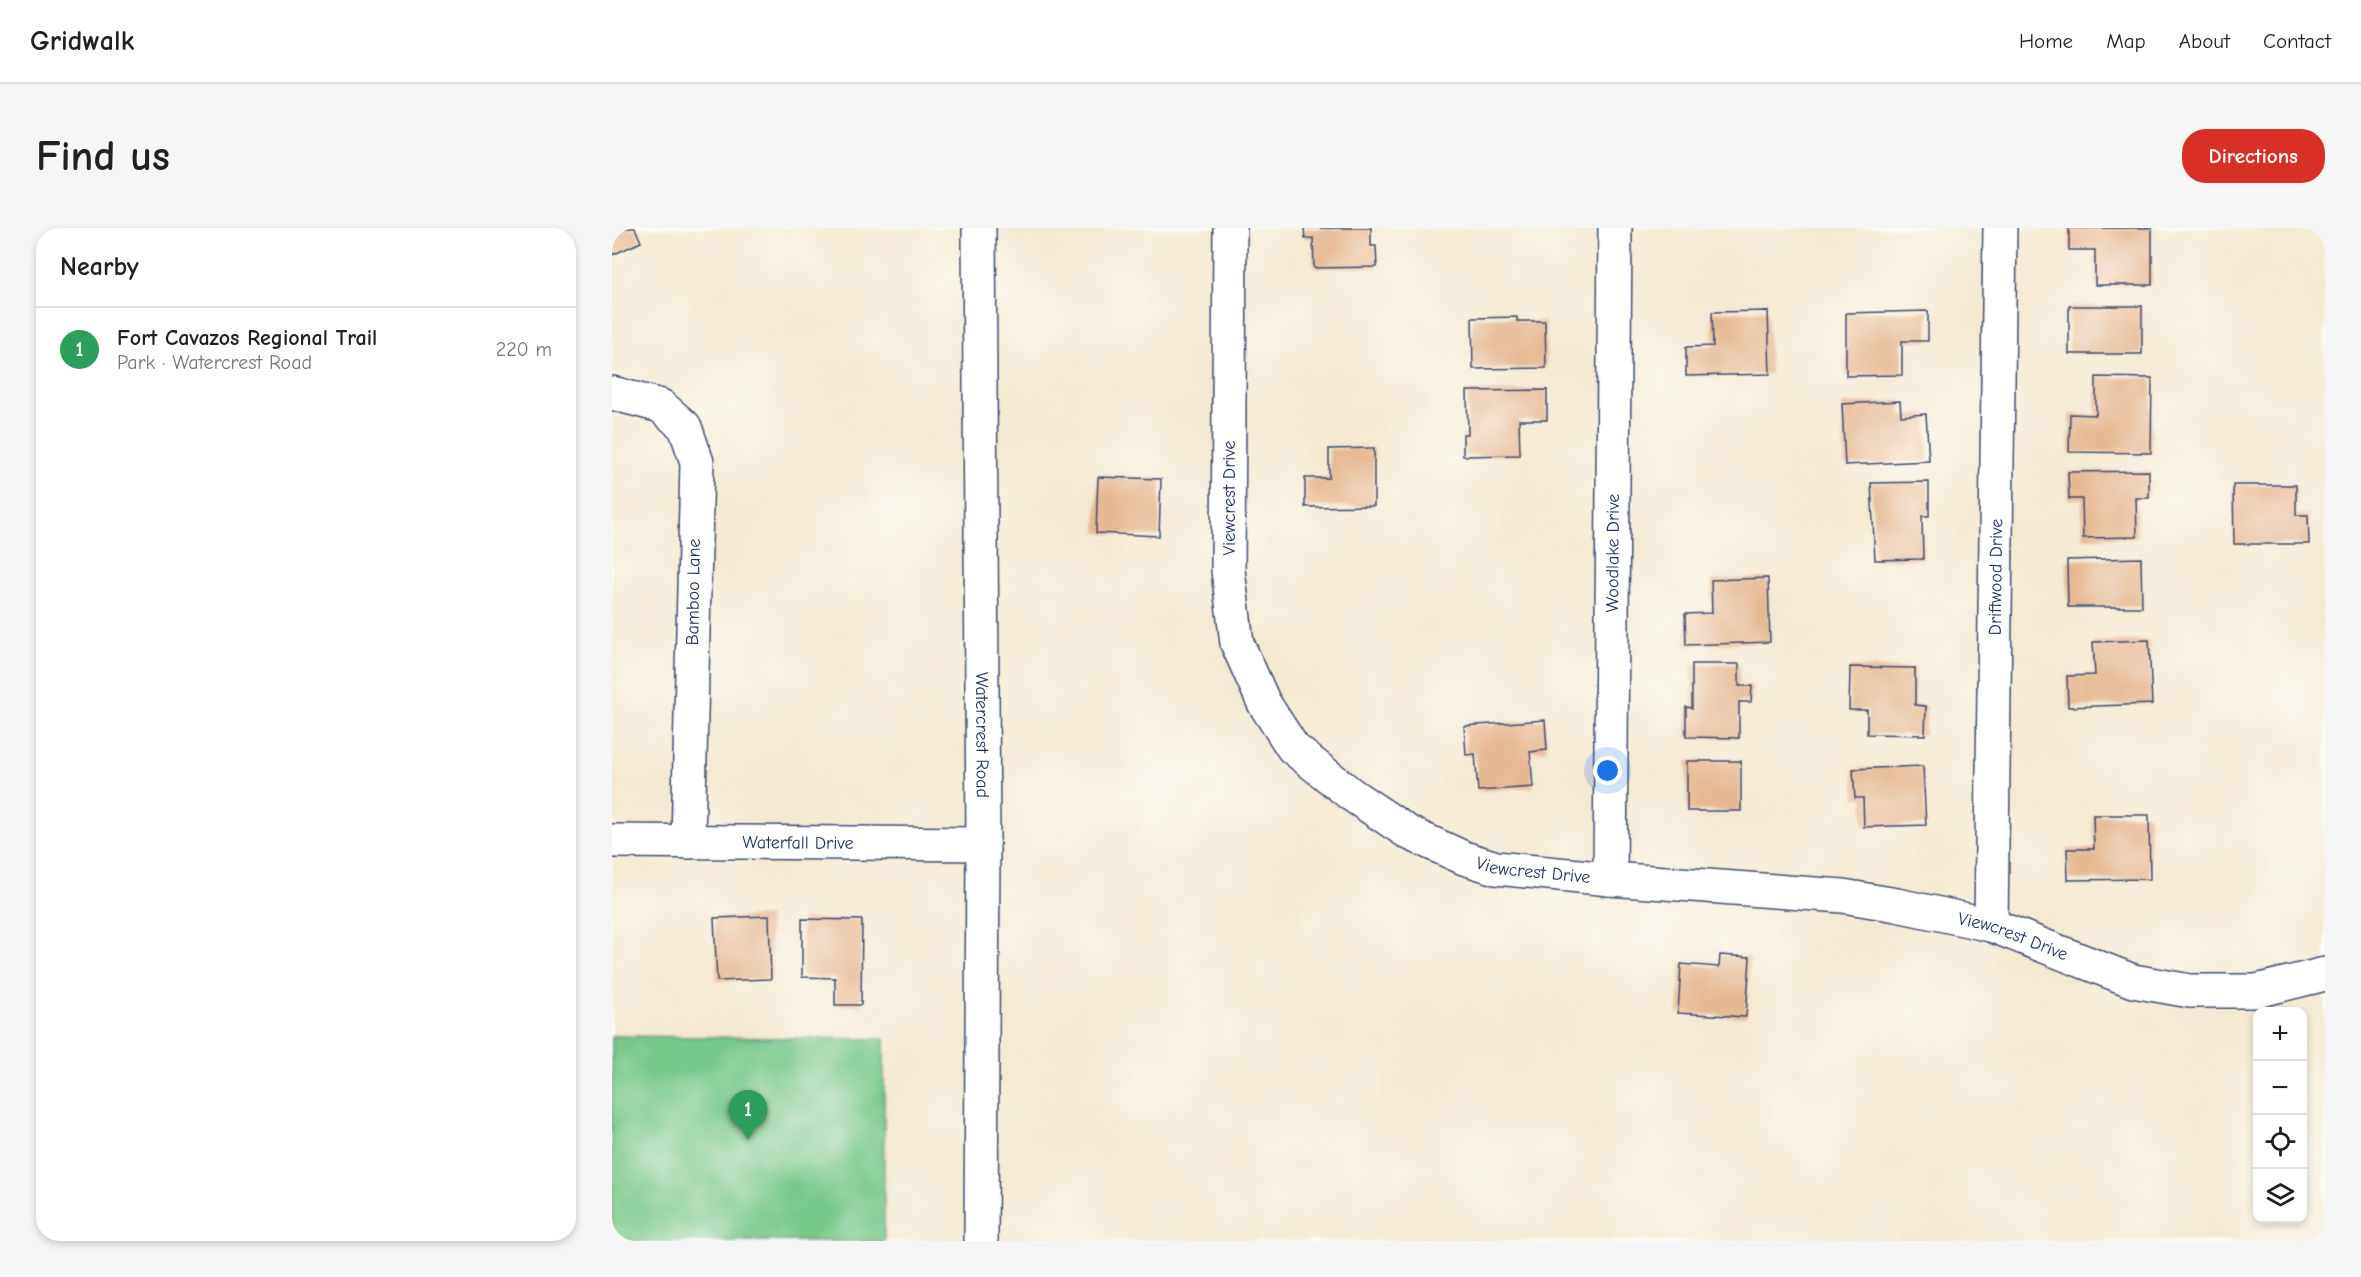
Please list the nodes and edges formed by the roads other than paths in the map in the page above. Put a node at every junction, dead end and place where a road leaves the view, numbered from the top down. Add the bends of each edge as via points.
1 (979, 228) edge
2 (1230, 228) edge
3 (1615, 228) edge
4 (2000, 228) edge
5 (612, 393) edge
6 (612, 841) edge
7 (688, 843) junction
8 (983, 844) junction
9 (1610, 879) junction
10 (1991, 925) junction
11 (2325, 974) edge
12 (981, 1241) edge

1 - 8 street, Watercrest Road
2 - 9 street, Viewcrest Drive via 1228,570 1237,644 1264,703 1293,748 1352,795 1409,833 1496,868
3 - 9 street, Woodlake Drive
4 - 10 street, Driftwood Drive
5 - 7 street, Bamboo Lane via 661,406 685,427 697,462
6 - 7 street, Waterfall Drive
7 - 8 street, Waterfall Drive
8 - 12 street, Watercrest Road
9 - 10 street, Viewcrest Drive via 1843,896
10 - 11 street, Viewcrest Drive via 2133,981 2190,991 2256,991

